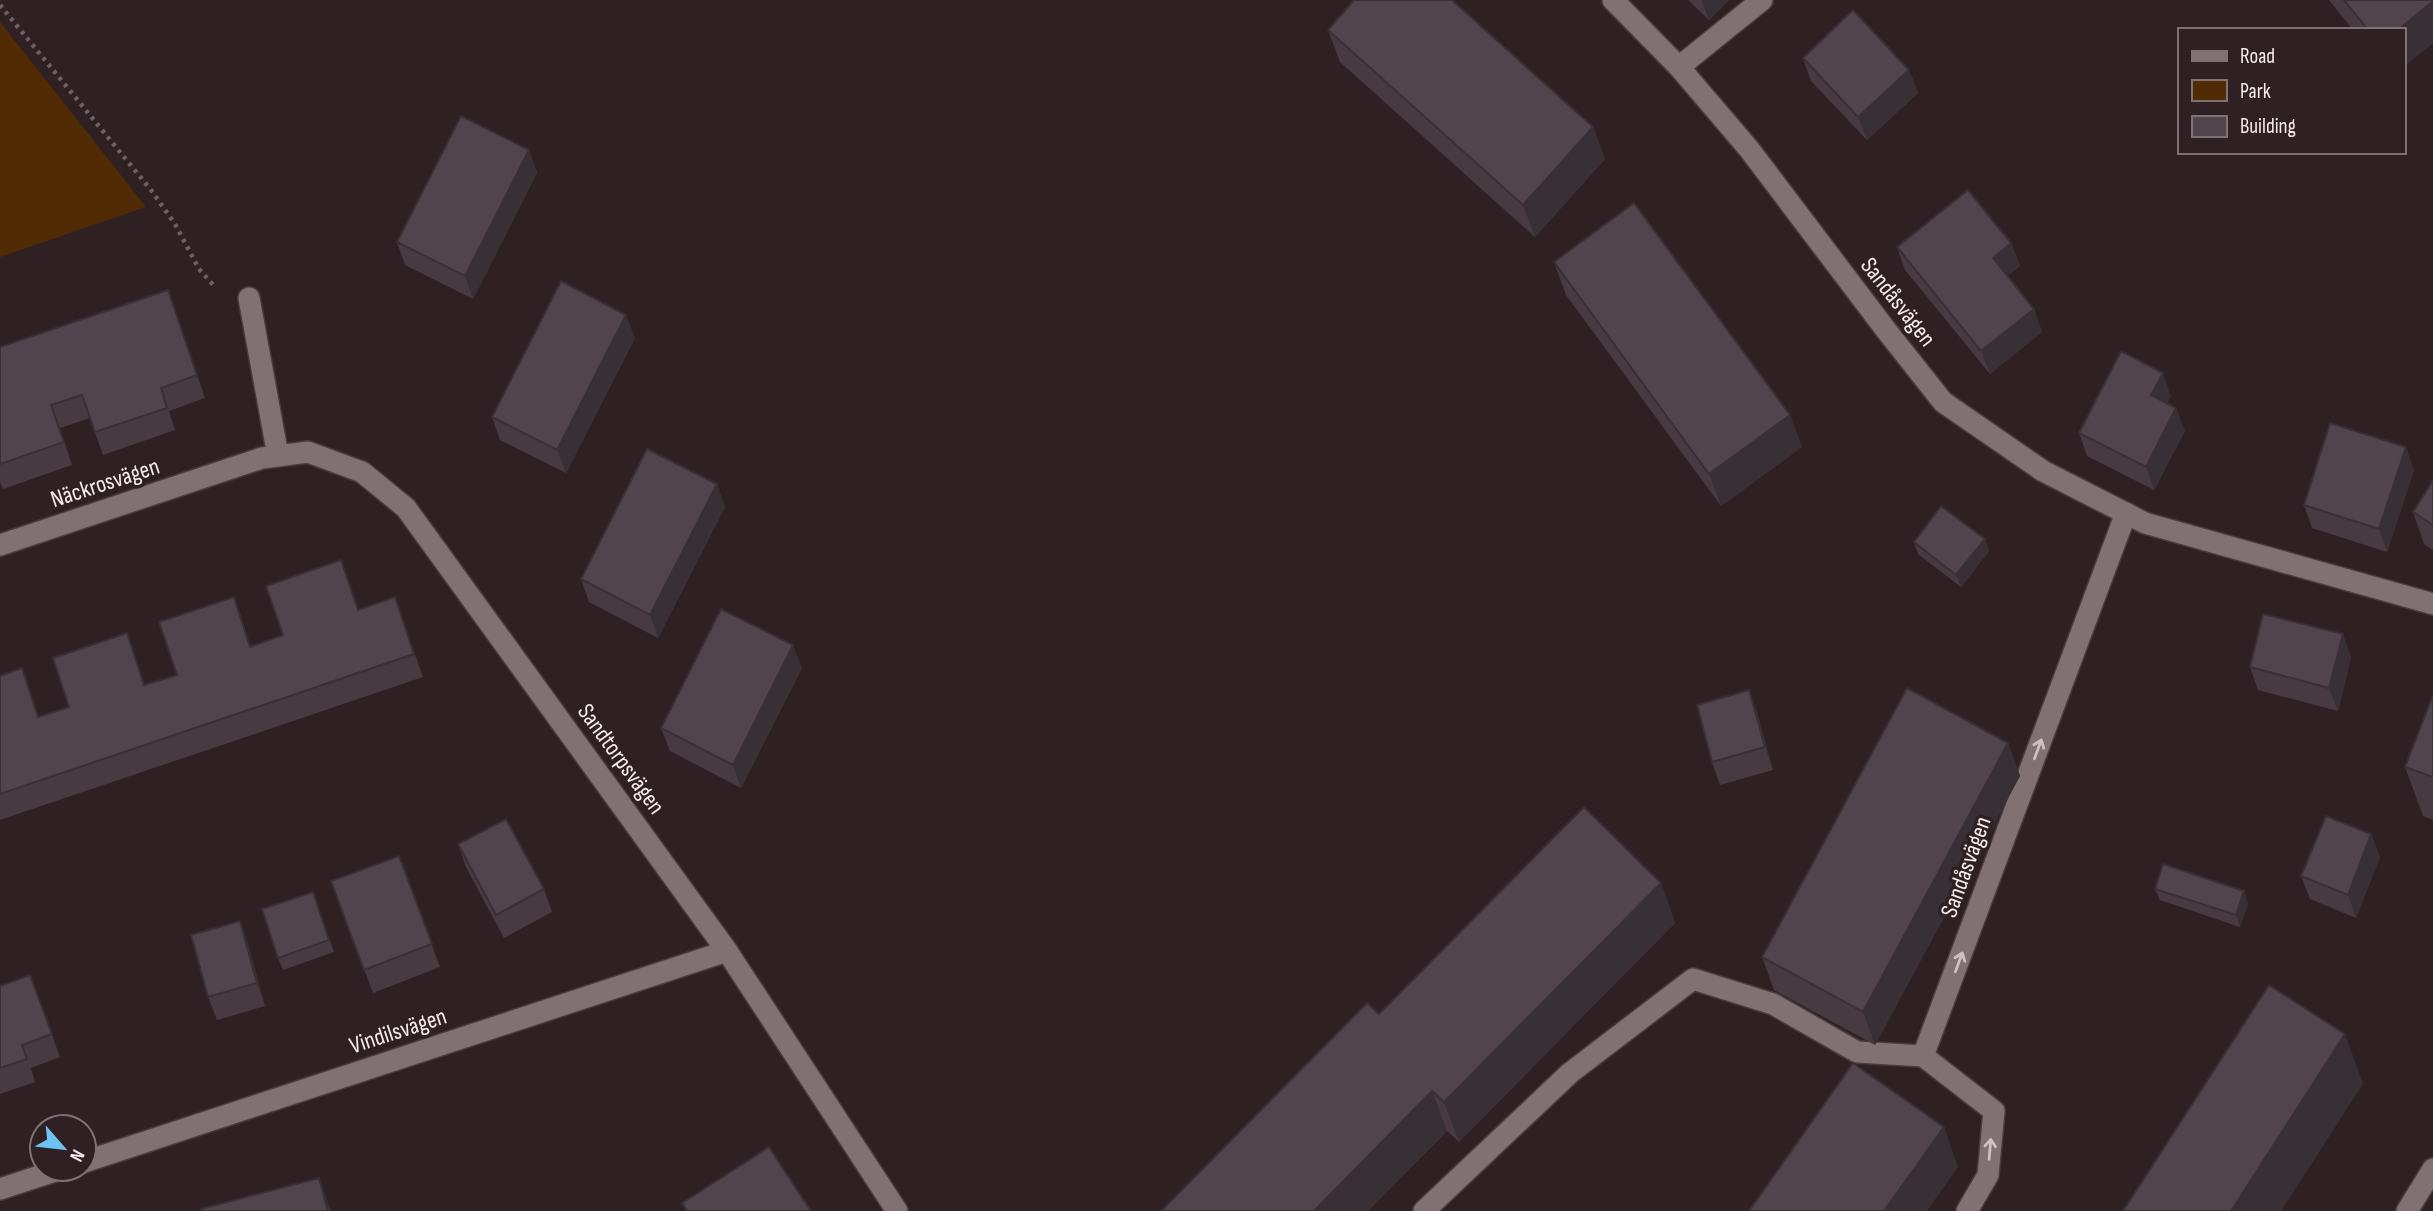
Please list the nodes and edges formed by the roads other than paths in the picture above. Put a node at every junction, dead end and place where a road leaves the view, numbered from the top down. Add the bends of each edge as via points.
1 (1613, 0) edge
2 (1762, 0) edge
3 (1679, 67) junction
4 (249, 298) road end
5 (278, 456) junction
6 (226, 470) joint
7 (2126, 513) junction
8 (0, 545) edge
9 (2433, 604) edge
10 (727, 951) junction
11 (1923, 1056) junction
12 (98, 1157) edge
13 (2433, 1169) edge
14 (28, 1180) edge
15 (0, 1189) edge
16 (897, 1211) edge
17 (1424, 1211) edge
18 (1967, 1211) edge
19 (2407, 1211) edge

1 - 3 street, Sandåsvägen
2 - 3 street
3 - 7 street, Sandåsvägen via 1749,149 1943,402 2042,471
4 - 5 street
5 - 6 street, Sandtorpsvägen
5 - 10 street, Sandtorpsvägen via 308,452 362,472 407,508
6 - 8 street, Näckrosvägen
7 - 9 street, Sandåsvägen via 2145,523
11 -> 7 street, Sandåsvägen
10 - 12 street, Vindilsvägen
10 - 16 street, Sandtorpsvägen
11 - 17 street via 1857,1052 1773,1004 1693,979 1570,1073
18 -> 11 street via 1988,1175 1994,1111
13 - 19 street
14 - 15 street

